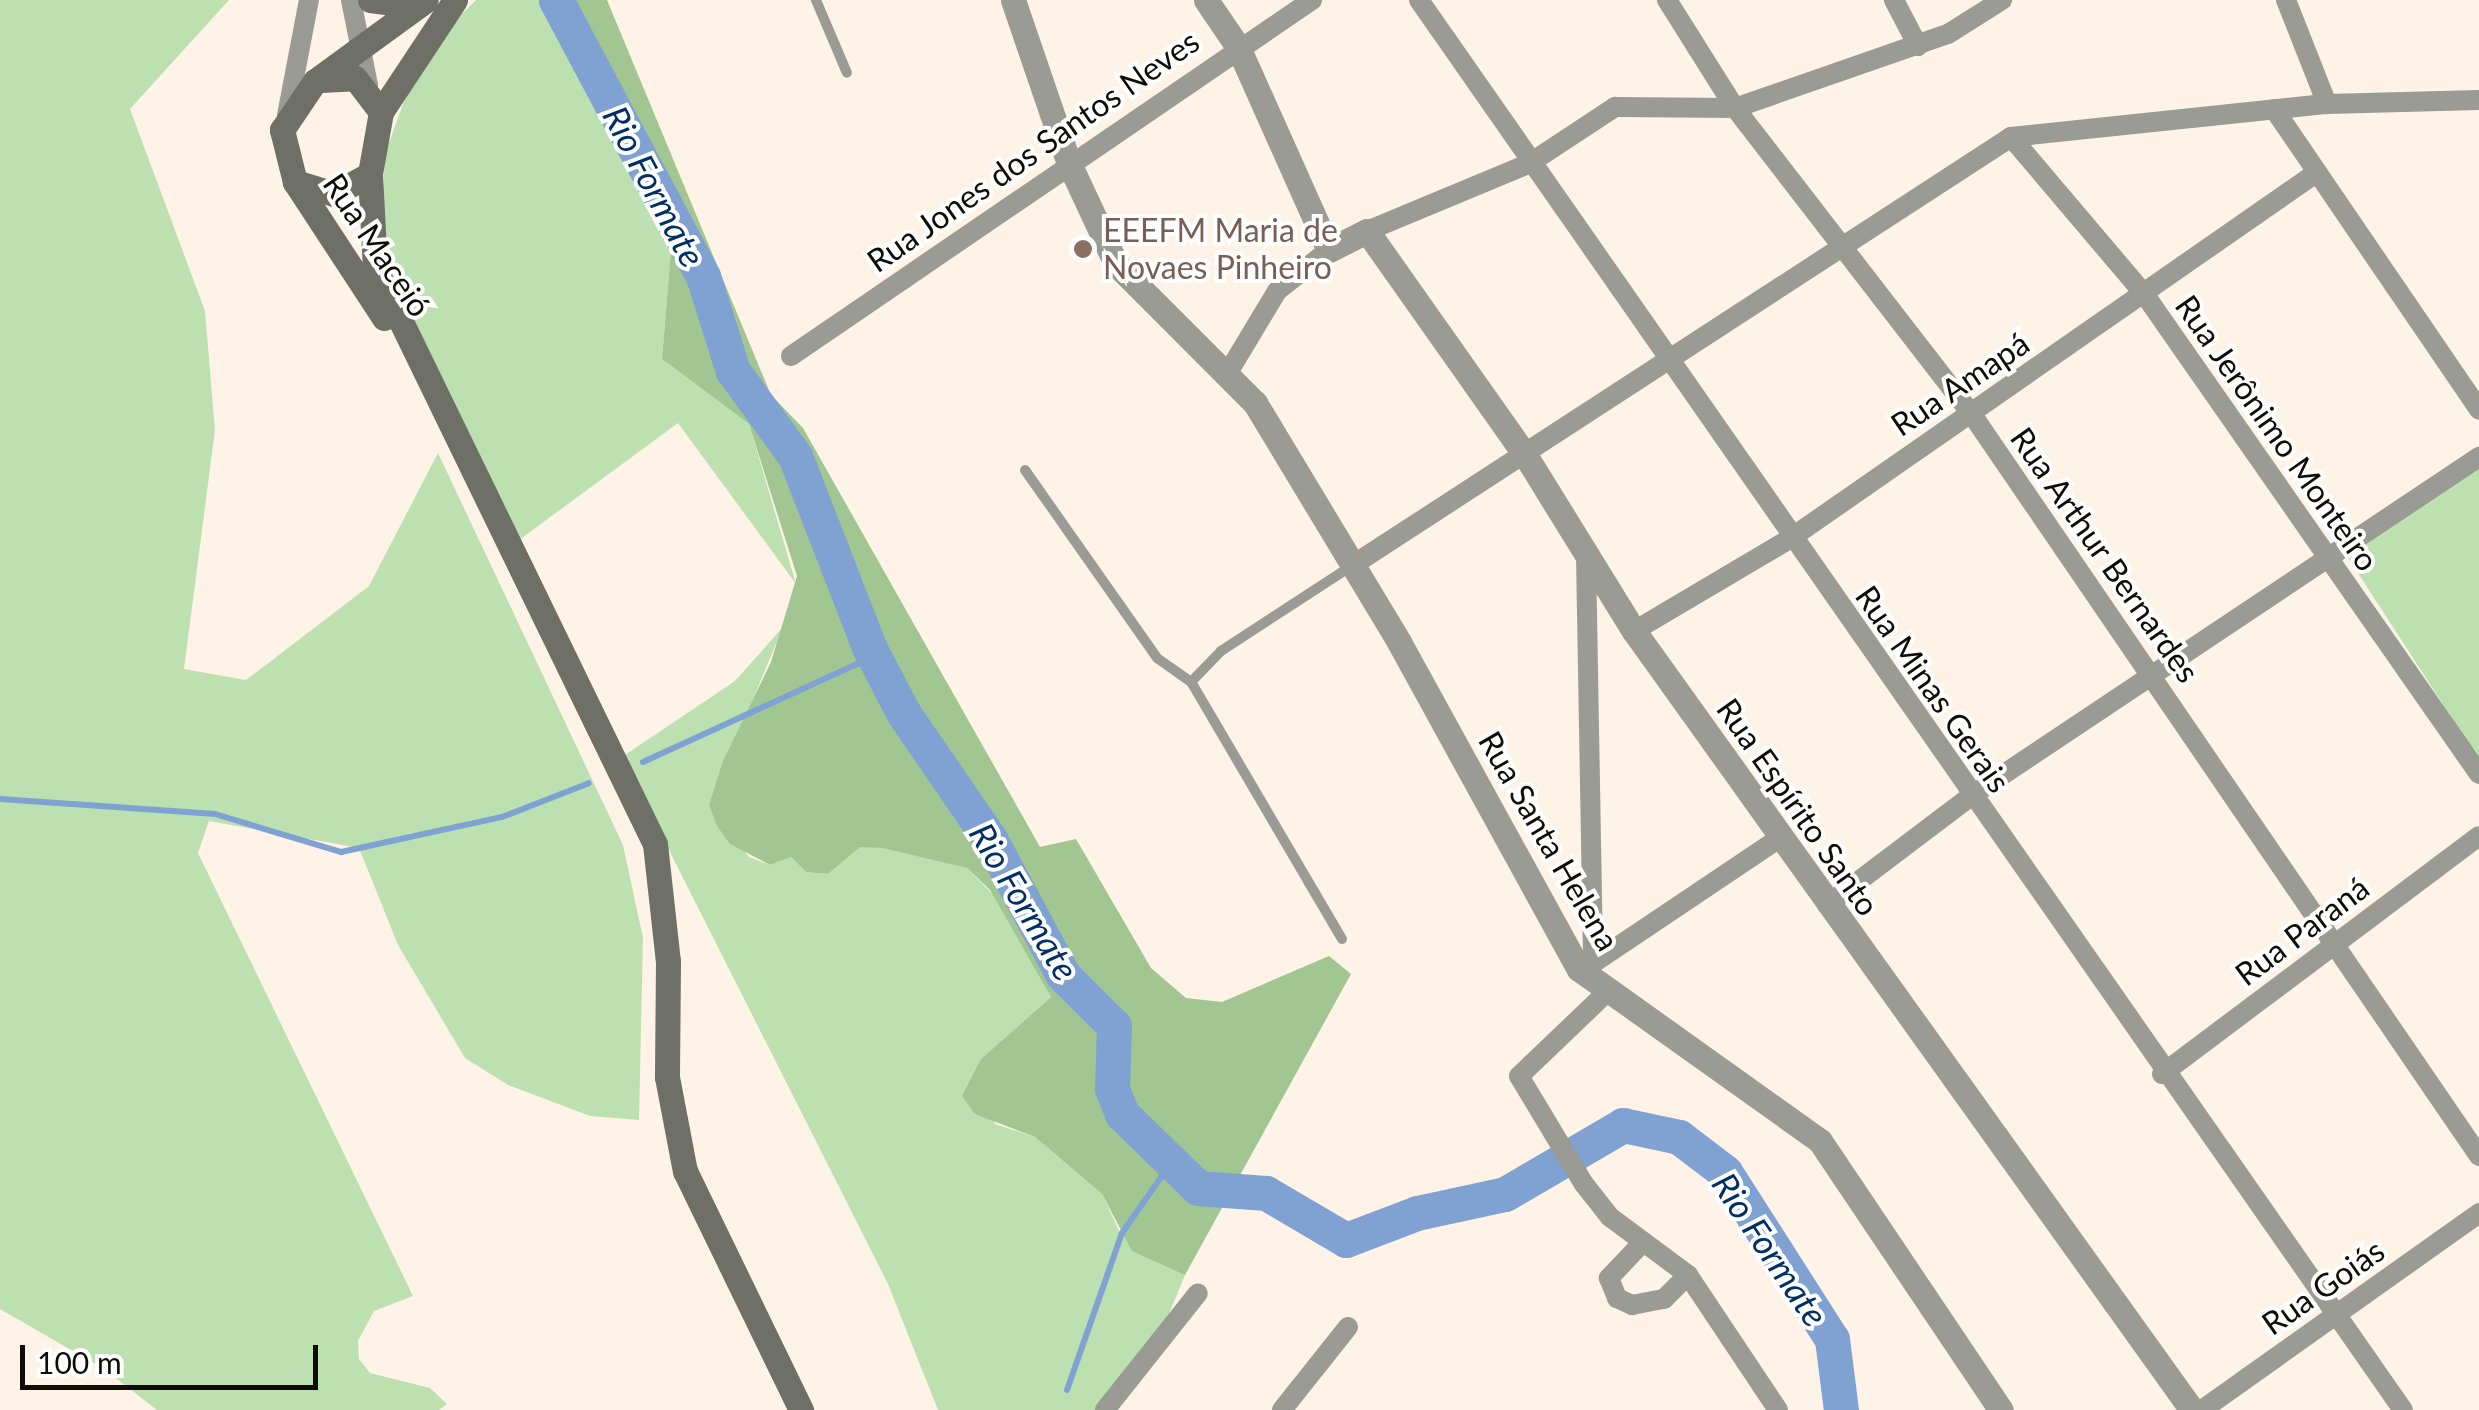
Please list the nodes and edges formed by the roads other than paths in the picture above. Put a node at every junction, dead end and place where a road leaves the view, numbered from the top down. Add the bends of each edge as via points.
1 (310, 0) edge
2 (351, 0) edge
3 (370, 0) edge
4 (455, 0) edge
5 (816, 0) edge
6 (1013, 0) edge
7 (1206, 0) edge
8 (1312, 0) edge
9 (1419, 0) edge
10 (1667, 0) edge
11 (1894, 0) edge
12 (2002, 0) edge
13 (2286, 0) edge
14 (421, 3) edge
15 (1918, 46) junction
16 (1238, 47) junction
17 (362, 51) junction
18 (847, 72) dead end
19 (315, 81) junction
20 (368, 85) junction
21 (2479, 100) edge
22 (2327, 104) junction
23 (1735, 108) junction
24 (2274, 109) junction
25 (381, 112) junction
26 (282, 130) junction
27 (2011, 136) junction
28 (1068, 162) junction
29 (1530, 163) junction
30 (370, 174) junction
31 (2312, 175) junction
32 (295, 182) junction
33 (1367, 231) junction
34 (1847, 246) junction
35 (1329, 250) junction
36 (2146, 295) junction
37 (411, 354) junction
38 (791, 356) dead end
39 (1667, 365) junction
40 (1219, 368) junction
41 (2479, 410) edge
42 (1970, 413) junction
43 (1527, 458) junction
44 (2479, 458) edge
45 (1025, 470) dead end
46 (1791, 538) junction
47 (1586, 553) junction
48 (2328, 560) junction
49 (1353, 565) junction
50 (1634, 631) junction
51 (2152, 674) junction
52 (1191, 682) junction
53 (2479, 774) edge
54 (1972, 796) junction
55 (2479, 836) edge
56 (1780, 837) junction
57 (1827, 905) junction
58 (1342, 939) dead end
59 (2331, 946) junction
60 (1587, 967) junction
61 (1606, 993) junction
62 (2162, 1074) junction
63 (2479, 1156) edge
64 (2479, 1213) edge
65 (1643, 1242) junction
66 (1688, 1274) junction
67 (1198, 1293) dead end
68 (2334, 1316) junction
69 (1348, 1326) dead end
70 (800, 1410) edge
71 (1105, 1410) edge
72 (1282, 1410) edge
73 (1778, 1410) edge
74 (2001, 1410) edge
75 (2192, 1410) edge
76 (2202, 1410) edge
77 (2403, 1410) edge

1 - 26 street
2 - 17 street
3 - 14 main road
4 - 25 main road, Rua Maceió
5 - 18 lane
6 - 28 street, Rua Santa Helena
7 - 16 street
8 - 16 street, Rua Jones dos Santos Neves
9 - 29 street, Rua Minas Gerais
10 - 23 street, Rua Arthur Bernardes
11 - 15 street
12 - 15 street
13 - 22 street
14 - 17 main road
15 - 23 street
16 - 28 street, Rua Jones dos Santos Neves
16 - 35 street
17 - 19 main road
17 - 20 street
19 - 20 main road via 338,76
19 - 26 main road
20 - 25 main road
21 - 22 street
22 - 24 street
23 - 29 street via 1615,107
23 - 34 street, Rua Arthur Bernardes
24 - 27 street
24 - 31 street
25 - 30 main road, Rua Maceió
26 - 32 main road, Rua Maceió
27 - 34 street
27 - 36 street, Rua Jerônimo Monteiro
28 - 38 street, Rua Jones dos Santos Neves
28 - 40 street, Rua Santa Helena via 1116,264
29 - 33 street
29 - 39 street, Rua Minas Gerais
30 - 32 main road via 334,194
30 - 37 main road, Rua Maceió via 374,268
31 - 36 street, Rua Amapá
31 - 41 street
32 - 37 main road, Rua Maceió
33 - 35 street
33 - 43 street, Rua Espírito Santo
34 - 39 street
34 - 42 street, Rua Arthur Bernardes
35 - 40 street via 1277,292
36 - 42 street, Rua Amapá
36 - 48 street, Rua Jerônimo Monteiro
37 - 70 main road, Rua Maceió via 654,844 668,961 668,1077 685,1172
39 - 43 street
39 - 46 street, Rua Minas Gerais
40 - 49 street, Rua Santa Helena via 1255,403
42 - 46 street, Rua Amapá
42 - 51 street, Rua Arthur Bernardes
43 - 47 street, Rua Espírito Santo
43 - 49 street
44 - 48 street
45 - 52 lane via 1157,658
46 - 50 street, Rua Amapá
46 - 54 street, Rua Minas Gerais
47 - 50 street, Rua Espírito Santo
47 - 60 street
48 - 51 street
48 - 53 street, Rua Jerônimo Monteiro
49 - 52 lane via 1221,651
49 - 60 street, Rua Santa Helena
50 - 56 street, Rua Espírito Santo
51 - 54 street
51 - 59 street, Rua Arthur Bernardes
52 - 58 lane
54 - 57 street
54 - 62 street, Rua Minas Gerais
55 - 59 street, Rua Paraná
56 - 57 street, Rua Espírito Santo
56 - 60 street
57 - 75 street, Rua Espírito Santo
59 - 62 street, Rua Paraná
59 - 63 street, Rua Arthur Bernardes
60 - 61 street, Rua Santa Helena
61 - 65 street via 1519,1076 1552,1120 1584,1184
61 - 74 street, Rua Santa Helena via 1820,1141
62 - 68 street, Rua Minas Gerais
64 - 68 street, Rua Goiás
65 - 66 street
65 - 66 street via 1609,1278 1617,1298 1632,1304 1664,1299
66 - 73 street
67 - 71 street
68 - 76 street, Rua Goiás
68 - 77 street, Rua Minas Gerais
69 - 72 street

